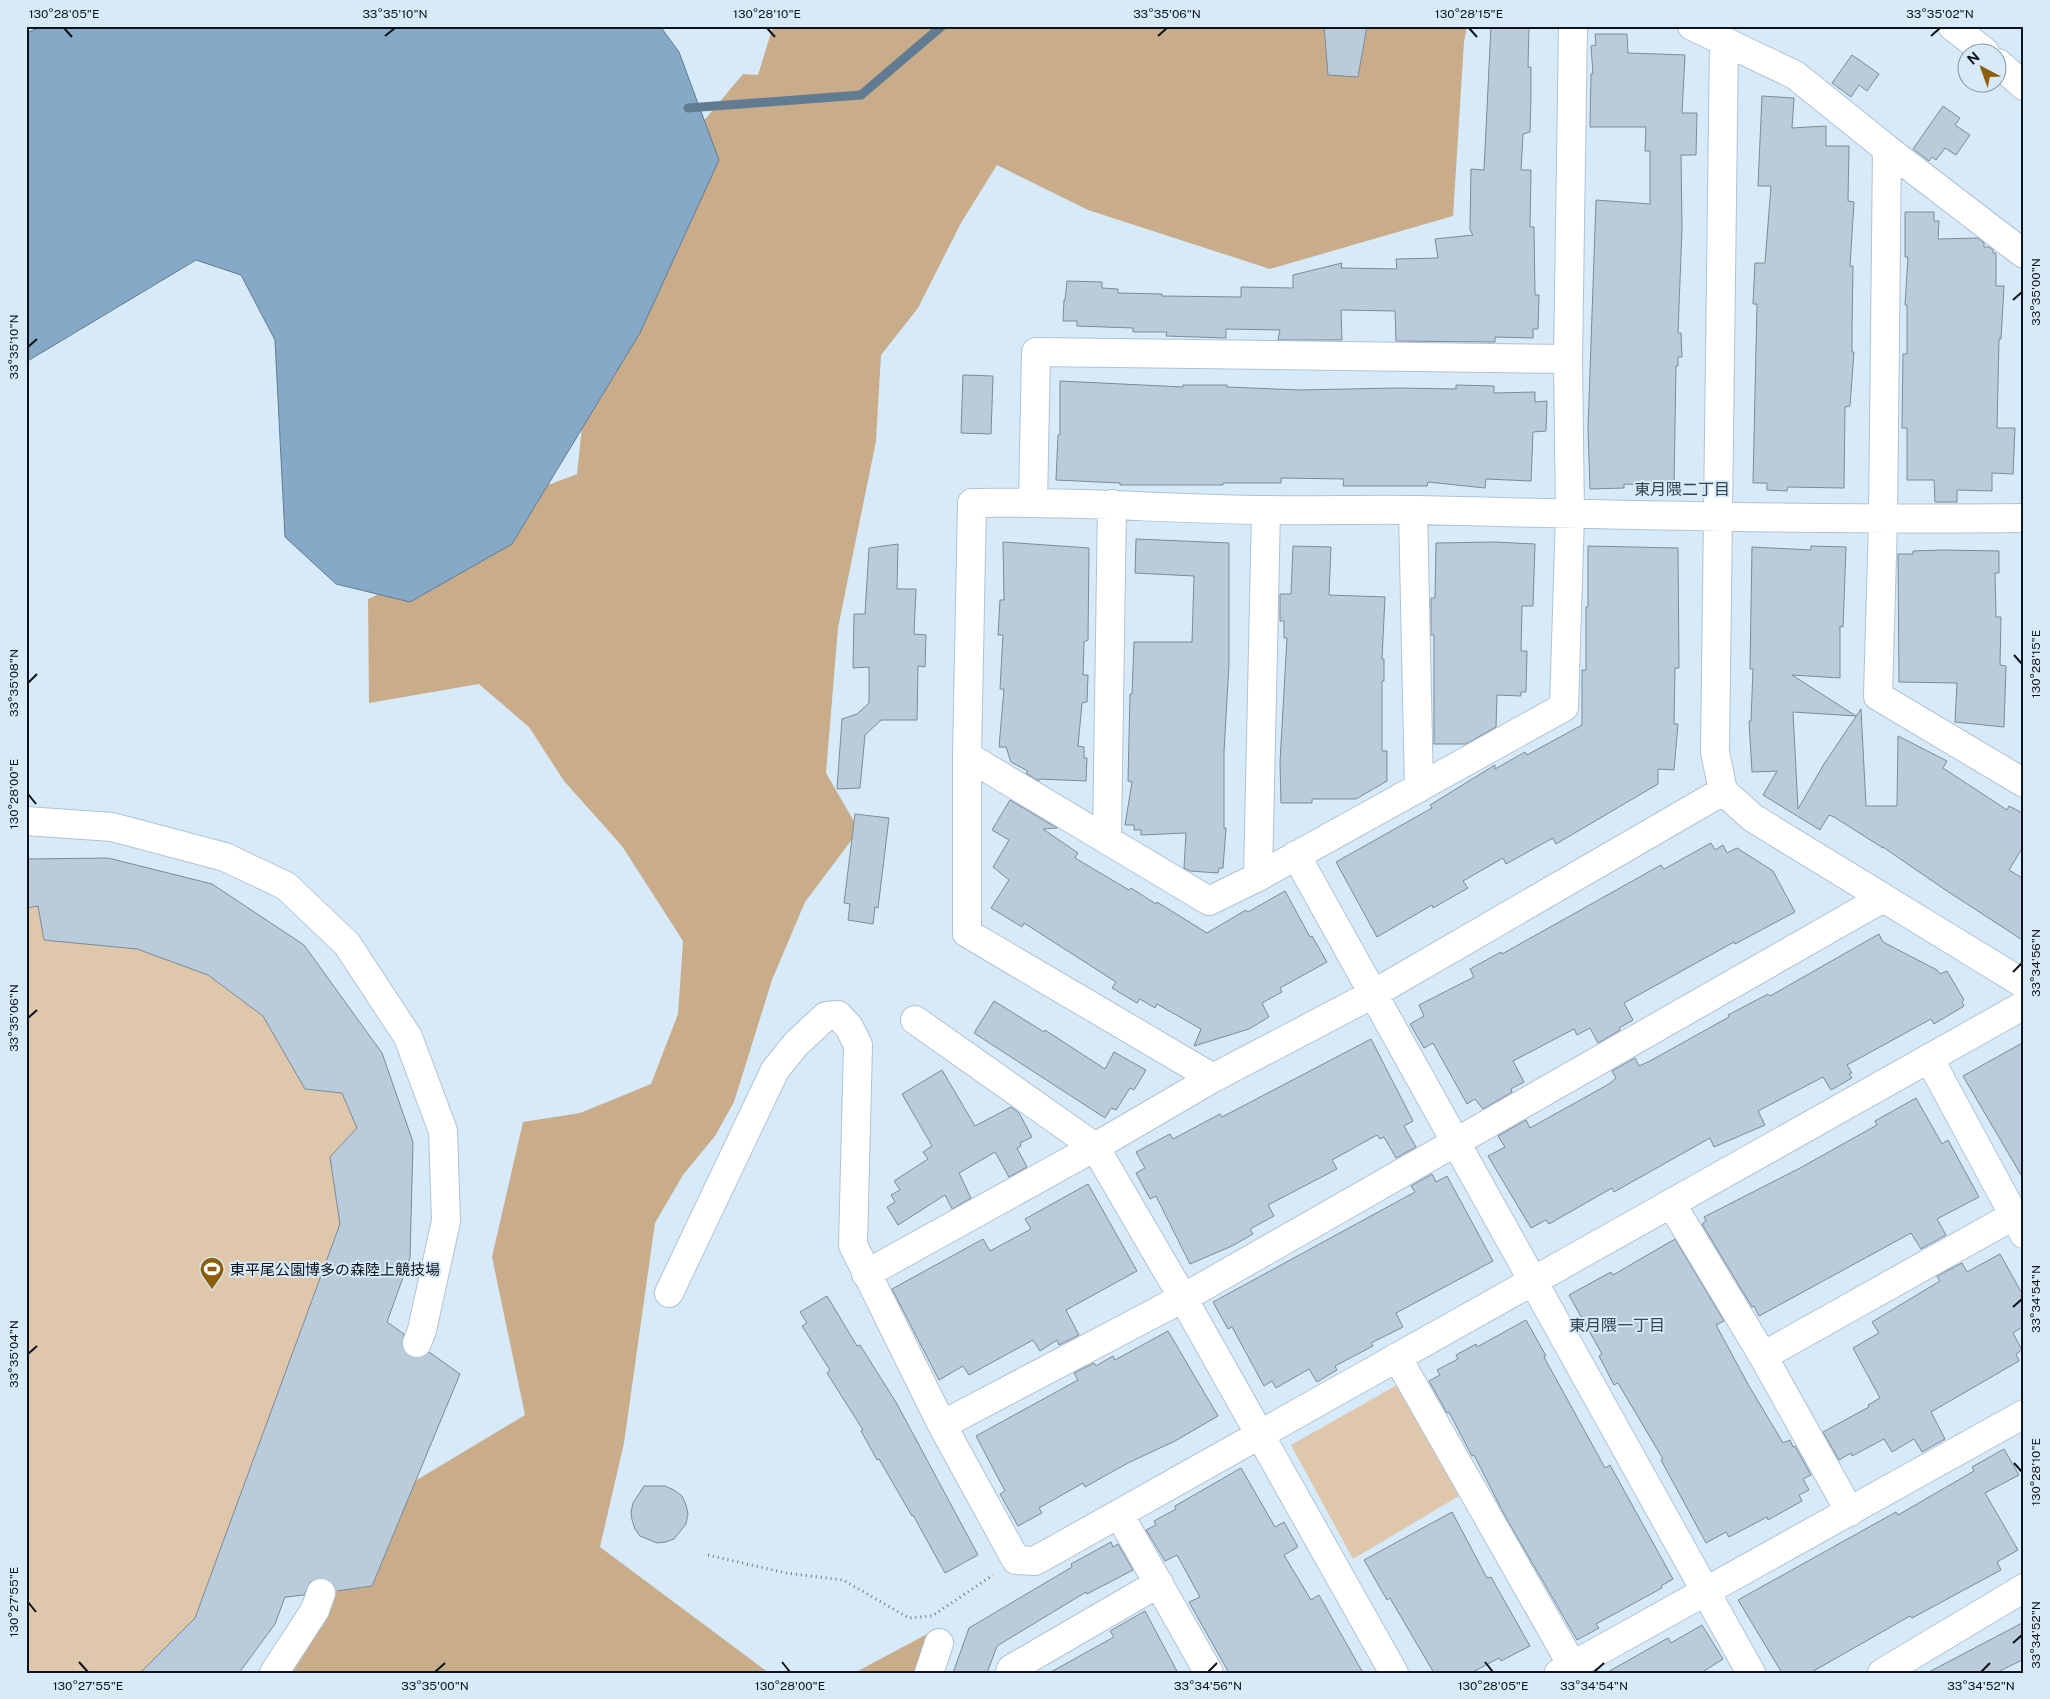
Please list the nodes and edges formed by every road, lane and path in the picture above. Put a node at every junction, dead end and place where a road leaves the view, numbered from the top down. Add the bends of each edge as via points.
1 (1573, 26) edge
2 (1692, 26) edge
3 (1952, 26) edge
4 (1724, 40) junction
5 (1972, 42) edge
6 (2008, 72) edge
7 (2024, 86) edge
8 (1887, 149) junction
9 (2024, 254) edge
10 (1568, 359) junction
11 (1033, 502) junction
12 (1112, 504) junction
13 (1266, 510) junction
14 (1413, 510) junction
15 (1570, 515) junction
16 (1719, 516) junction
17 (2024, 518) edge
18 (1883, 520) junction
19 (967, 756) junction
20 (2024, 783) edge
21 (1419, 788) junction
22 (1723, 791) junction
23 (26, 821) edge
24 (1107, 839) junction
25 (1296, 855) junction
26 (1258, 877) junction
27 (1882, 898) junction
28 (2024, 984) edge
29 (1373, 994) junction
30 (2024, 1005) edge
31 (915, 1020) dead end
32 (1929, 1058) junction
33 (1213, 1078) junction
34 (1455, 1142) junction
35 (1095, 1146) junction
36 (1671, 1203) junction
37 (2018, 1225) edge
38 (866, 1274) junction
39 (1533, 1281) junction
40 (669, 1293) dead end
41 (1183, 1298) junction
42 (417, 1343) tunnel mouth
43 (1763, 1356) junction
44 (1397, 1357) junction
45 (2024, 1414) edge
46 (942, 1425) junction
47 (1260, 1435) junction
48 (1850, 1512) junction
49 (1119, 1514) junction
50 (708, 1555) dead end
51 (1016, 1560) junction
52 (1158, 1583) junction
53 (2024, 1588) edge
54 (1705, 1591) junction
55 (321, 1593) tunnel mouth
56 (939, 1643) dead end
57 (1566, 1669) edge
58 (1898, 1669) edge
59 (274, 1673) edge
60 (929, 1673) edge
61 (1010, 1673) edge
62 (1209, 1673) edge
63 (1394, 1673) edge
64 (1751, 1673) edge

1 - 10 street
2 - 4 street
3 - 5 street
4 - 8 street via 1795,75
4 - 16 street
6 - 7 street
8 - 9 street
8 - 18 street
10 - 11 street via 1036,352
10 - 15 street
11 - 12 street
11 - 19 street via 972,503
12 - 13 street
12 - 24 street
13 - 14 street
13 - 26 street
14 - 15 street
14 - 21 street
15 - 16 street
15 - 21 street via 1564,707
16 - 18 street
16 - 22 street via 1715,752
17 - 18 street
18 - 20 street via 1878,696
19 - 24 street
19 - 33 street via 967,933
21 - 25 street
22 - 27 street via 1753,818
22 - 29 street
23 - 42 street via 112,827 225,857 286,886 347,944 408,1038 443,1131 446,1221
24 - 26 street via 1209,901
25 - 26 street
25 - 29 street
27 - 28 street
27 - 34 street
29 - 33 street
29 - 34 street
30 - 32 street
31 - 35 street
32 - 36 street
32 - 37 street
33 - 35 street
34 - 39 street
34 - 41 street
35 - 38 street
35 - 41 street
36 - 39 street
36 - 43 street
37 - 43 street
38 - 40 street via 853,1245 858,1045 838,1015 826,1016 796,1044 775,1070
38 - 46 street
39 - 44 street
39 - 54 street
41 - 46 street
41 - 47 street
43 - 48 street
44 - 47 street
44 - 57 street
45 - 48 street
46 - 51 street
47 - 49 street
47 - 63 street
48 - 54 street
49 - 51 street via 1035,1561
49 - 52 street
50 - 51 path via 786,1573 843,1580 909,1618 932,1616
52 - 61 street
52 - 62 street
53 - 58 street
54 - 57 street
54 - 64 street
55 - 59 street via 315,1610
56 - 60 street

